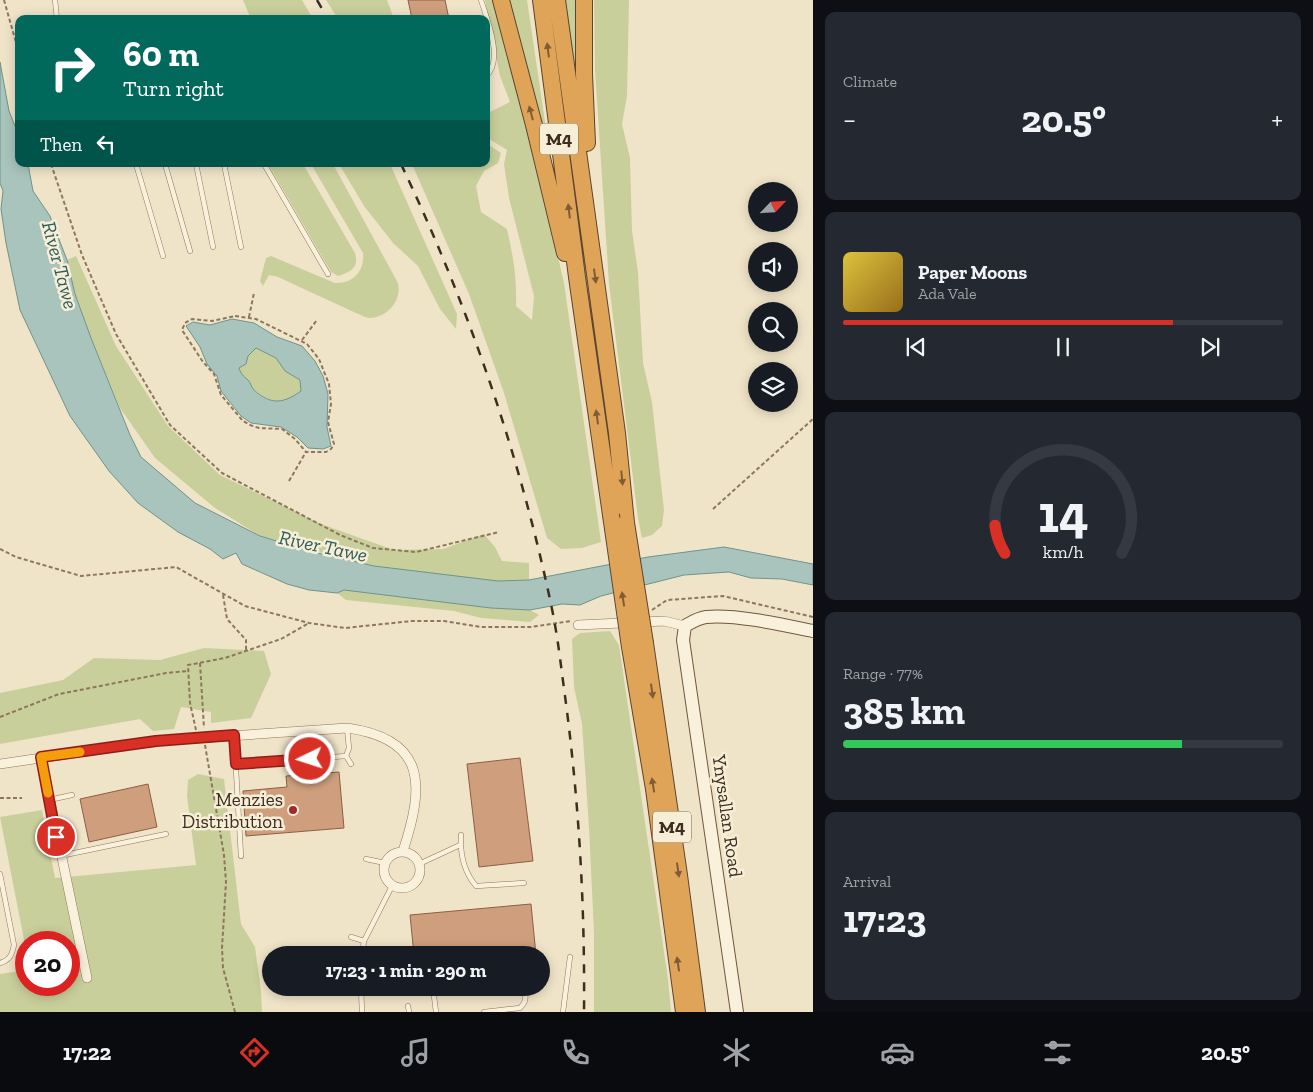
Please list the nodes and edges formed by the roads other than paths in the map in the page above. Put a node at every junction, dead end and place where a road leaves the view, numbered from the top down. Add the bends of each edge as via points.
1 (55, 0) edge
2 (481, 0) edge
3 (501, 0) edge
4 (541, 0) edge
5 (557, 0) edge
6 (584, 0) edge
7 (57, 15) edge
8 (485, 15) edge
9 (490, 34) edge
10 (490, 70) edge
11 (137, 167) edge
12 (166, 167) edge
13 (197, 167) edge
14 (225, 167) edge
15 (266, 167) edge
16 (586, 210) junction
17 (213, 247) dead end
18 (240, 247) dead end
19 (190, 251) dead end
20 (163, 256) dead end
21 (328, 274) dead end
22 (577, 277) junction
23 (576, 623) road end
24 (685, 626) junction
25 (813, 631) edge
26 (638, 645) junction
27 (347, 728) junction
28 (234, 735) junction
29 (346, 756) junction
30 (41, 757) junction
31 (0, 764) edge
32 (236, 764) junction
33 (351, 764) dead end
34 (72, 796) dead end
35 (49, 800) junction
36 (166, 834) dead end
37 (461, 835) dead end
38 (460, 845) junction
39 (403, 851) junction
40 (60, 856) junction
41 (241, 856) dead end
42 (366, 859) dead end
43 (384, 863) junction
44 (419, 864) junction
45 (0, 874) edge
46 (524, 882) dead end
47 (392, 886) junction
48 (351, 937) dead end
49 (364, 941) junction
50 (363, 946) edge
51 (570, 957) dead end
52 (0, 962) edge
53 (87, 978) dead end
54 (361, 996) edge
55 (434, 996) edge
56 (525, 996) edge
57 (362, 1012) edge
58 (436, 1012) edge
59 (484, 1012) edge
60 (563, 1012) edge
61 (684, 1012) edge
62 (697, 1012) edge
63 (736, 1012) edge

1 - 7 lane
2 - 8 lane
22 -> 3 highway, M4 via 565,256
22 -> 4 highway, M4
5 - 16 highway, M4
6 - 16 highway, M4 via 585,128 590,172
9 - 10 lane via 495,53
11 - 20 lane
12 - 19 lane
13 - 17 lane
14 - 18 lane
15 - 21 lane
16 -> 26 highway, M4, bridge via 617,433
26 -> 22 highway, M4, bridge via 611,515
23 - 24 street via 664,621
24 - 25 street via 704,617 720,617
24 - 63 street, Ynysallan Road via 683,640
61 -> 26 highway, M4
26 -> 62 highway, M4 via 679,875
27 - 28 street
27 - 29 lane via 349,748
27 - 39 street via 376,733 388,740 399,747 413,769 417,799
28 - 30 street via 156,741
28 - 32 lane
29 - 32 lane
29 - 33 lane
30 - 31 street
30 - 35 street
32 - 41 lane
34 - 35 lane
35 - 40 street
36 - 40 lane
37 - 38 lane
38 - 44 lane
38 - 46 lane via 467,875 476,886
39 - 43 street via 392,854
39 - 44 street via 410,853
40 - 53 street
42 - 43 lane
43 - 47 street via 384,876
44 - 47 street via 419,875 413,884 405,888
45 - 52 lane via 14,945 12,955 7,961
47 - 49 lane
48 - 49 lane
49 - 50 lane
51 - 60 lane
54 - 57 lane
55 - 58 lane
56 - 59 lane via 525,1004 520,1008

